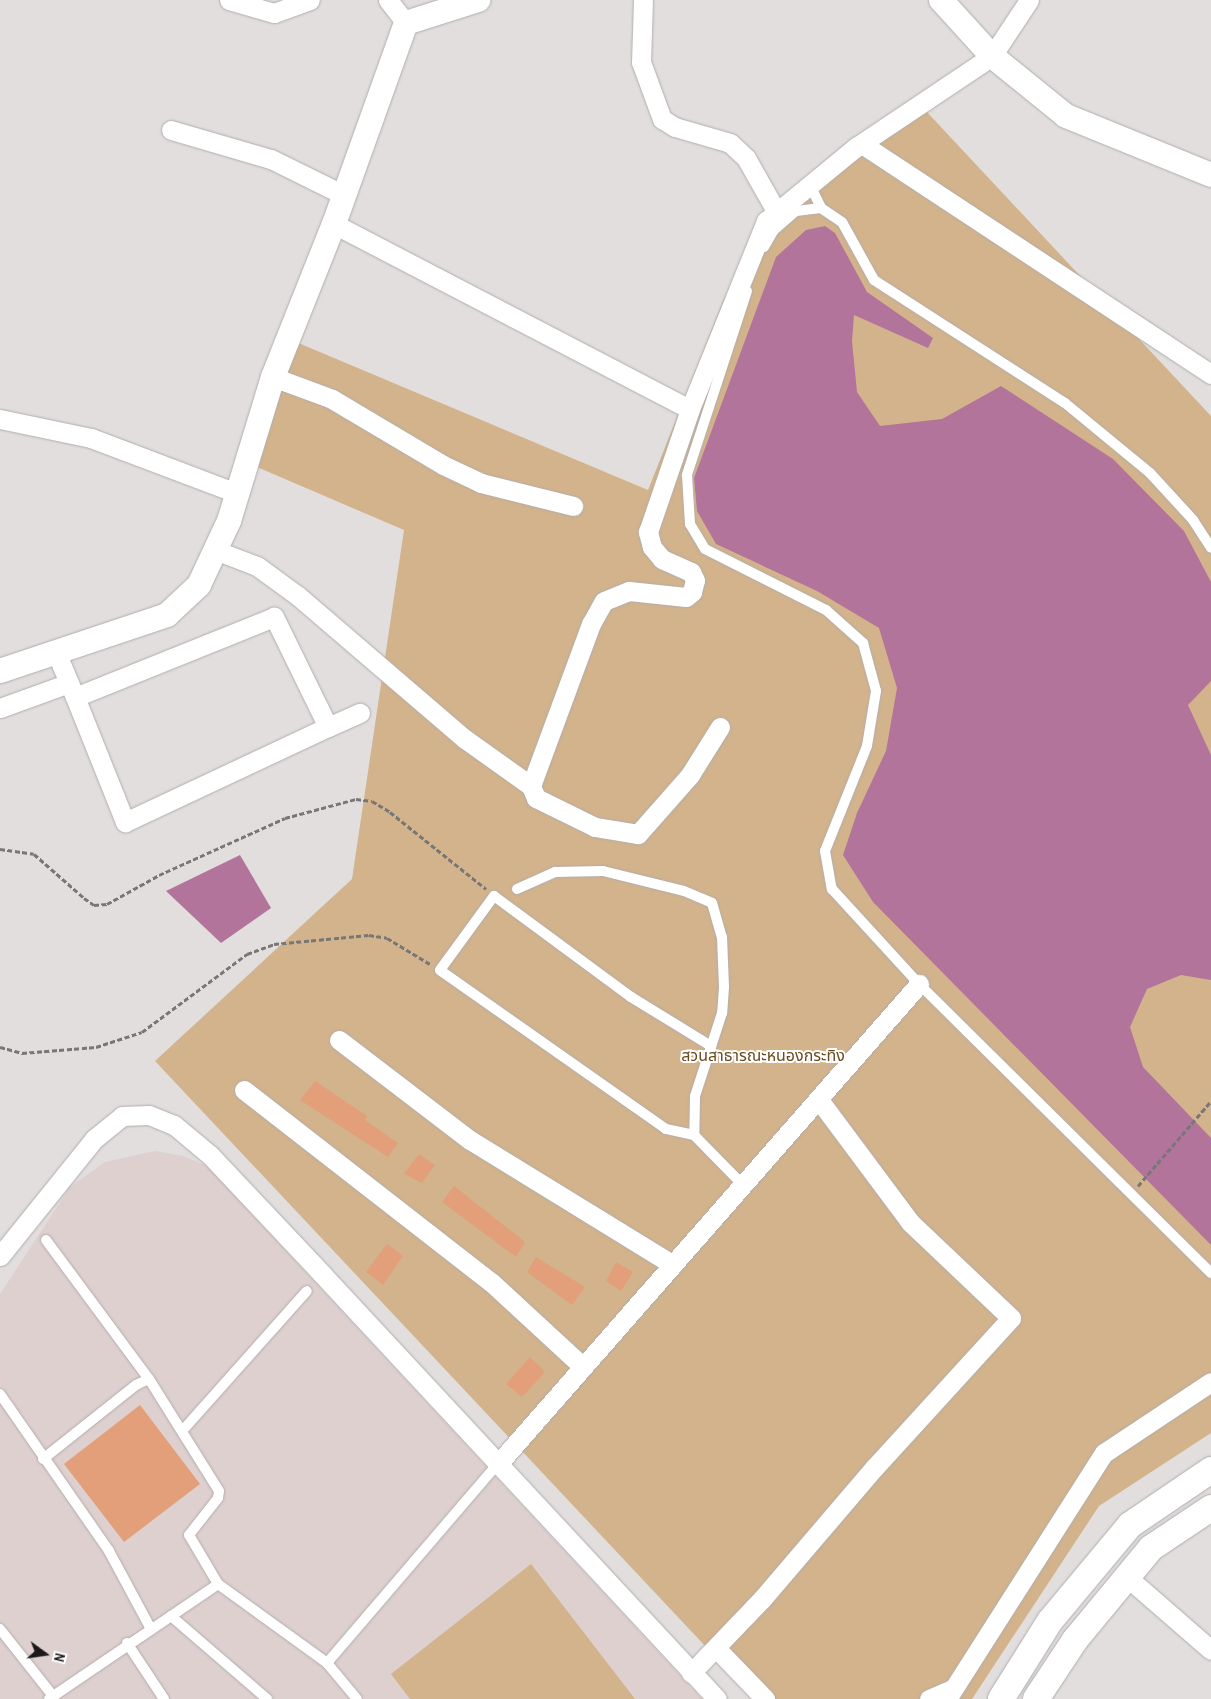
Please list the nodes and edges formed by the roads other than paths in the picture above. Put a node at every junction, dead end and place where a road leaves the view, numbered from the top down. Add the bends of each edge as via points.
1 (229, 0) edge
2 (310, 0) edge
3 (388, 0) edge
4 (478, 0) edge
5 (643, 0) edge
6 (941, 0) edge
7 (1029, 0) edge
8 (406, 22) junction
9 (992, 56) junction
10 (171, 130) dead end
11 (862, 144) junction
12 (1211, 175) edge
13 (809, 184) junction
14 (344, 195) junction
15 (821, 208) junction
16 (776, 211) junction
17 (334, 224) junction
18 (1211, 374) edge
19 (273, 378) junction
20 (690, 409) junction
21 (0, 419) edge
22 (239, 494) junction
23 (573, 506) dead end
24 (1211, 548) edge
25 (215, 550) junction
26 (56, 652) junction
27 (0, 671) edge
28 (72, 690) junction
29 (0, 708) edge
30 (360, 713) dead end
31 (328, 727) junction
32 (720, 727) dead end
33 (531, 786) junction
34 (518, 889) dead end
35 (919, 984) junction
36 (338, 1040) dead end
37 (712, 1046) junction
38 (244, 1090) dead end
39 (819, 1100) junction
40 (694, 1135) junction
41 (744, 1186) junction
42 (46, 1240) dead end
43 (1, 1250) edge
44 (673, 1265) junction
45 (1211, 1273) edge
46 (307, 1291) dead end
47 (583, 1367) junction
48 (149, 1379) junction
49 (1211, 1382) edge
50 (0, 1394) edge
51 (183, 1430) junction
52 (43, 1459) junction
53 (497, 1464) junction
54 (1211, 1470) edge
55 (1211, 1508) edge
56 (1127, 1576) junction
57 (218, 1584) junction
58 (171, 1616) junction
59 (0, 1629) edge
60 (151, 1629) junction
61 (127, 1643) junction
62 (716, 1648) junction
63 (1211, 1650) edge
64 (327, 1663) junction
65 (691, 1673) junction
66 (950, 1694) edge
67 (51, 1698) edge
68 (164, 1699) edge
69 (267, 1699) edge
70 (357, 1699) edge
71 (716, 1699) edge
72 (765, 1699) edge
73 (928, 1699) edge
74 (1001, 1699) edge
75 (1036, 1699) edge

1 - 2 street via 274,13
3 - 8 street
4 - 8 street
5 - 16 street via 641,62 662,119 675,127 730,143 746,158
6 - 9 street
7 - 9 street
8 - 14 street
9 - 11 street
9 - 12 street via 1066,116
10 - 14 street via 271,159
11 - 13 street
11 - 18 street
13 - 15 lane
13 - 16 street
14 - 17 street
15 - 24 lane via 842,222 874,280 1065,403 1150,473 1193,520
15 - 35 lane via 796,211 774,230 758,258 687,475 690,524 705,549 826,610 863,643 876,691 868,746 825,851 832,889
16 - 20 street via 766,221
17 - 19 street
17 - 20 street
19 - 22 street
19 - 23 street via 332,399 443,465 481,483
20 - 33 street via 648,532 652,547 662,559 691,572 695,580 692,592 686,597 629,591 604,601 591,624
21 - 22 street via 91,438
22 - 25 street
25 - 26 street via 199,585 167,615
25 - 33 street via 257,566 298,596 465,739
26 - 27 street
26 - 28 street
28 - 29 street
28 - 31 street via 274,617
28 - 31 street via 126,822
30 - 31 street
32 - 33 street via 690,776 638,834 595,827 548,806 536,798
34 - 37 lane via 555,872 603,871 684,891 712,902 722,937 724,987 722,1013
35 - 39 street
35 - 45 lane
36 - 44 street via 470,1140
37 - 40 lane via 695,1096
37 - 40 lane via 631,997 494,896 440,970 652,1119 678,1133
38 - 47 street via 491,1282
39 - 41 street
39 - 62 street via 910,1222 1011,1318
40 - 41 lane
41 - 44 street
42 - 48 lane
43 - 53 street via 94,1139 122,1116 149,1115 174,1125 210,1155
44 - 47 street
46 - 51 lane
47 - 53 street
48 - 51 lane
48 - 52 lane via 136,1385
49 - 66 street via 1104,1454
50 - 52 lane
51 - 57 lane via 219,1491 218,1498 189,1535
52 - 60 lane via 109,1551
53 - 64 lane
53 - 65 street
54 - 74 main road via 1130,1525 1050,1621
55 - 56 main road via 1151,1548
56 - 63 street
56 - 75 main road via 1075,1640
57 - 58 lane
57 - 64 lane
58 - 60 lane
58 - 69 lane
59 - 67 lane
60 - 61 lane
61 - 67 lane
61 - 68 lane
62 - 65 street
62 - 72 street
64 - 70 lane
65 - 71 street
66 - 73 street

